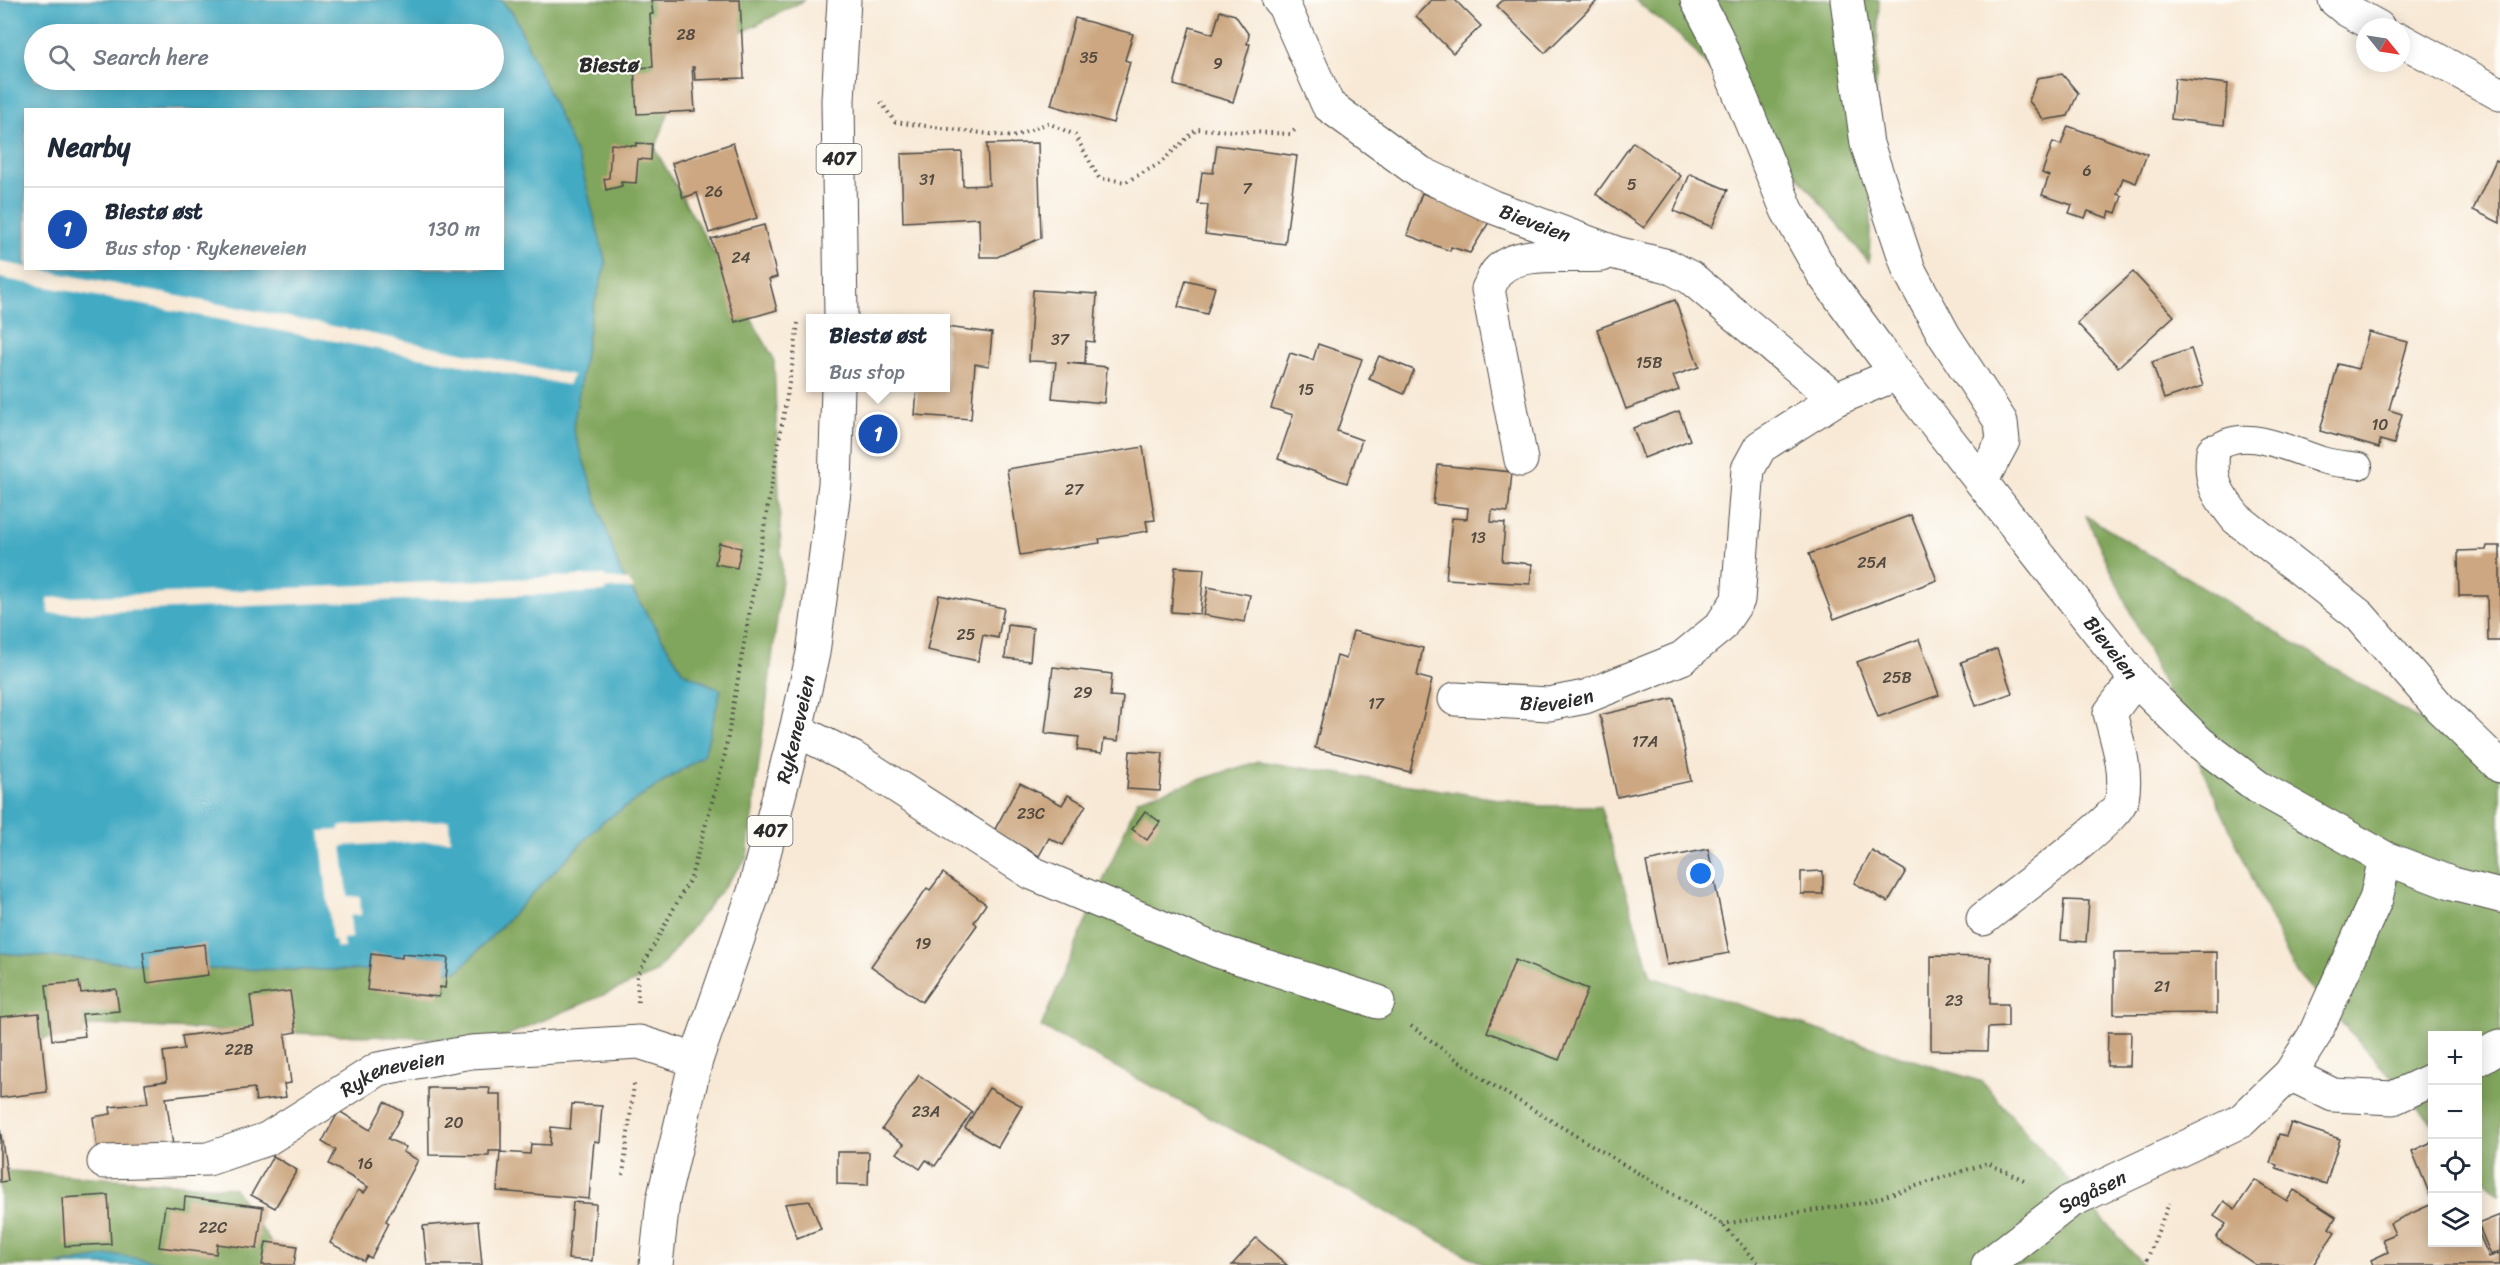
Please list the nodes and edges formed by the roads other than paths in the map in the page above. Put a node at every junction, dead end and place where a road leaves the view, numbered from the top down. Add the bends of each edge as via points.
1 (844, 0) edge
2 (1279, 0) edge
3 (1697, 0) edge
4 (1847, 0) edge
5 (2335, 0) edge
6 (2362, 18) edge
7 (2410, 45) edge
8 (2500, 94) edge
9 (1616, 253) junction
10 (841, 314) edge
11 (1897, 374) junction
12 (838, 392) edge
13 (1836, 399) junction
14 (2213, 451) joint
15 (1521, 460) dead end
16 (2359, 465) dead end
17 (1982, 480) junction
18 (2138, 682) junction
19 (1455, 699) dead end
20 (796, 730) junction
21 (2500, 766) edge
22 (2385, 858) junction
23 (2500, 896) edge
24 (1983, 919) dead end
25 (1378, 1002) road end
26 (2500, 1046) edge
27 (2482, 1057) edge
28 (696, 1060) junction
29 (2289, 1074) junction
30 (2428, 1082) edge
31 (104, 1162) dead end
32 (656, 1265) edge
33 (1988, 1265) edge

1 - 10 street, 407 via 838,100
2 - 9 street, Bieveien via 1328,105 1421,174 1494,207
3 - 11 street, Bieveien via 1716,36 1787,210 1823,274
4 - 17 street via 1867,144 1909,270 1944,335 2001,422 2003,441
5 - 6 street
7 - 8 street
9 - 13 street, Bieveien via 1668,266 1691,278
9 - 15 street via 1536,256 1513,261 1497,271 1488,289
11 - 13 street, Bieveien
11 - 17 street, Bieveien
12 - 20 street, Rykeneveien / 407 via 835,484 813,653
13 - 19 street, Bieveien via 1760,447 1748,469 1738,600 1720,627 1682,658 1585,697 1549,704
14 - 16 lane via 2222,442 2243,438 2325,461
14 - 21 street via 2210,472 2221,499 2236,518 2360,616 2440,708
17 - 18 street, Bieveien
18 - 22 street, Bieveien via 2199,742 2258,787
18 - 24 street via 2110,713 2124,770 2121,802 2102,824
20 - 25 street via 853,758 1032,873 1218,951
20 - 28 street, Rykeneveien / 407 via 754,892
22 - 23 street, Bieveien via 2453,884
22 - 29 street via 2376,899 2314,1035
26 - 27 street
28 - 31 street, Rykeneveien via 639,1042 471,1052 378,1069 267,1139 208,1159
28 - 32 street, Rykeneveien / 407 via 663,1200
29 - 30 street via 2333,1095 2393,1098
29 - 33 street, Sagåsen via 2241,1121 2070,1202

